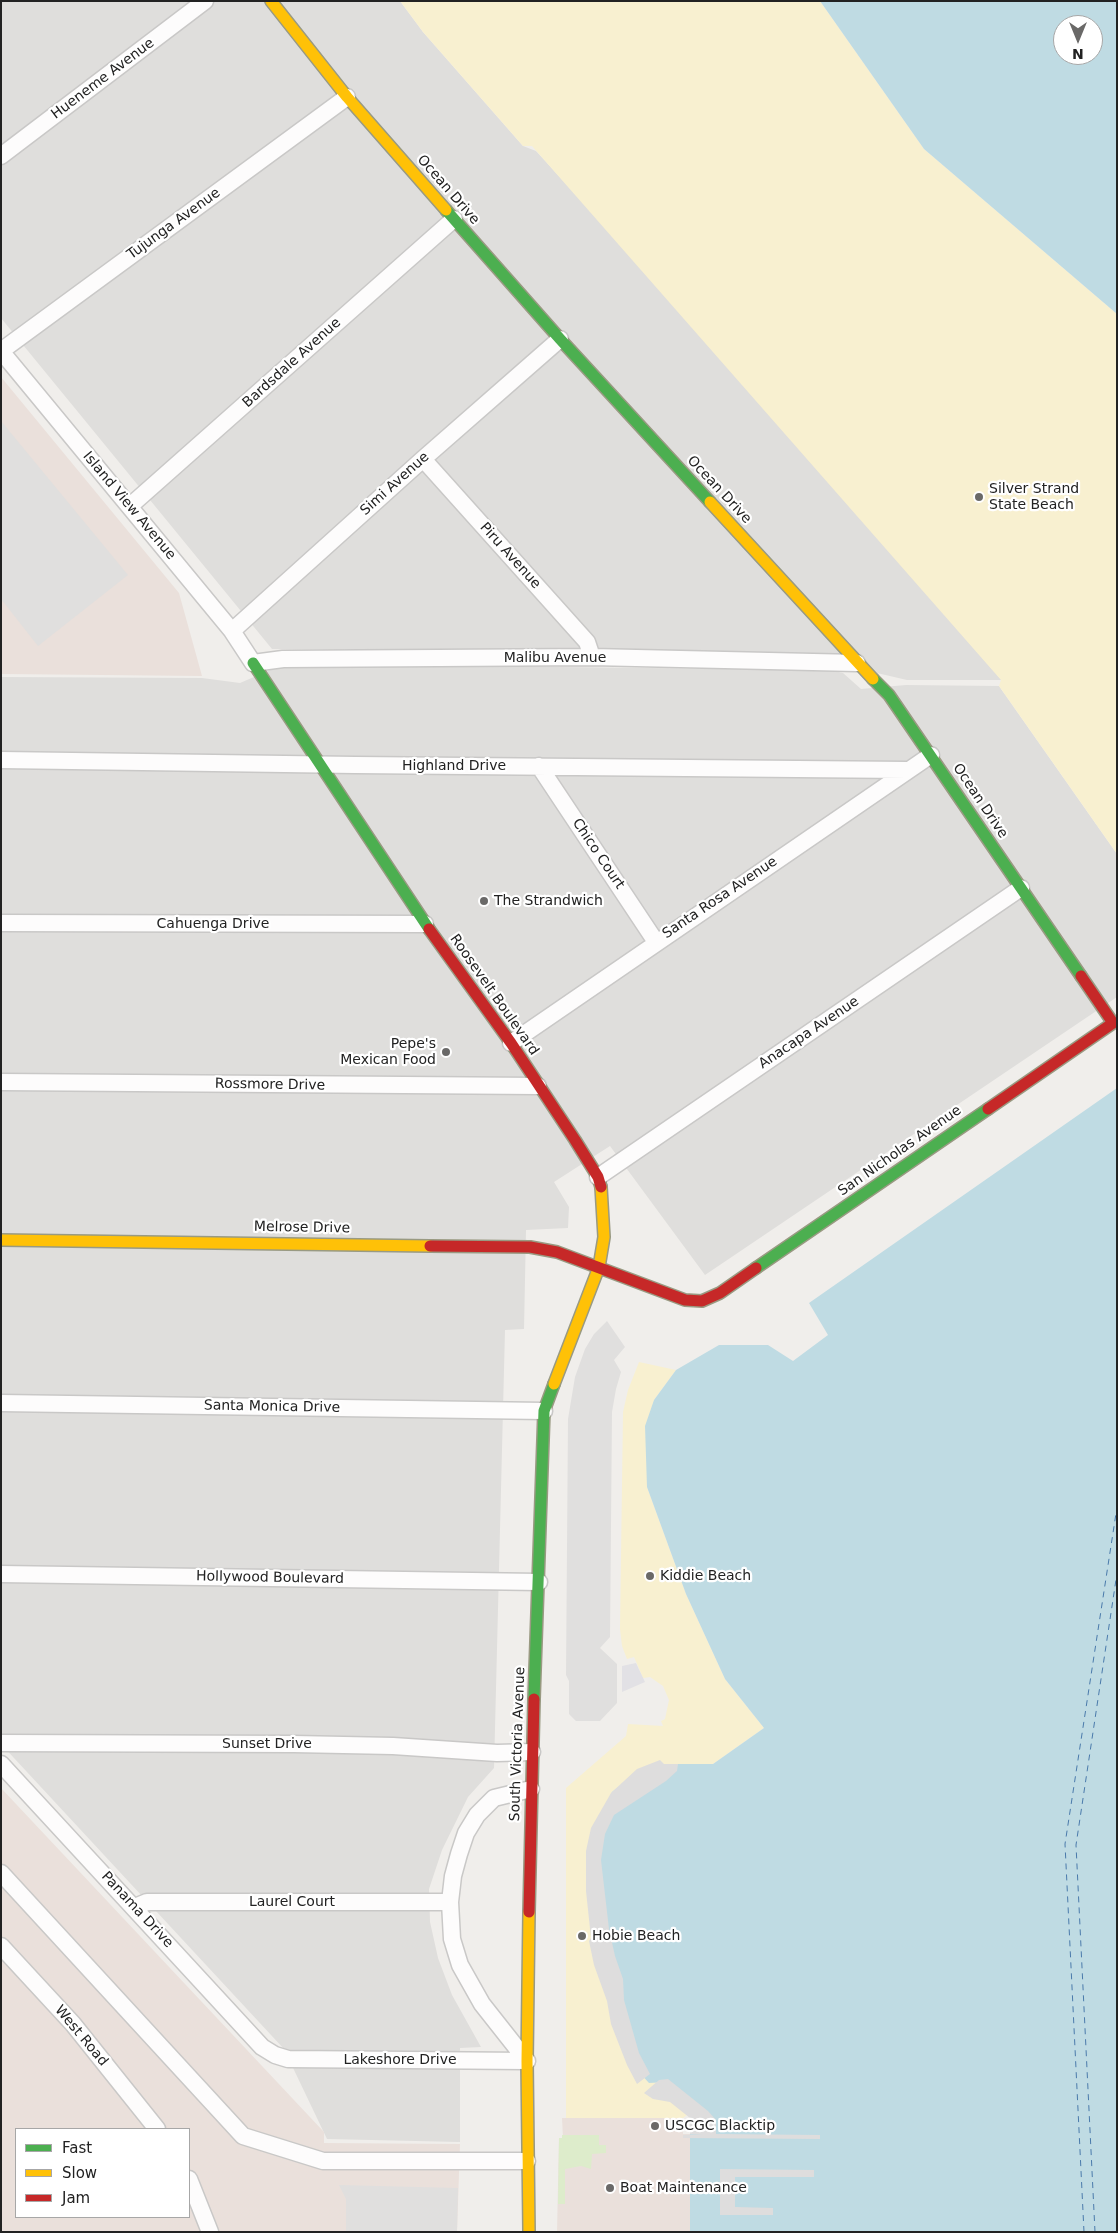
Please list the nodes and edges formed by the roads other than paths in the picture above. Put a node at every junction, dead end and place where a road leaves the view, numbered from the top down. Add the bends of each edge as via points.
1 (205, 1) edge
2 (271, 1) edge
3 (347, 97) junction
4 (1, 156) edge
5 (454, 219) junction
6 (560, 340) junction
7 (1, 351) edge
8 (423, 459) junction
9 (130, 506) junction
10 (232, 631) junction
11 (592, 657) junction
12 (254, 663) junction
13 (857, 663) junction
14 (931, 755) junction
15 (1, 760) edge
16 (319, 764) junction
17 (540, 766) junction
18 (907, 770) junction
19 (1021, 888) junction
20 (1, 923) edge
21 (426, 924) junction
22 (656, 942) junction
23 (1113, 1023) joint
24 (511, 1043) junction
25 (1, 1082) edge
26 (538, 1086) junction
27 (598, 1177) junction
28 (1, 1240) edge
29 (599, 1267) junction
30 (1, 1403) edge
31 (544, 1412) junction
32 (1, 1574) edge
33 (539, 1582) junction
34 (1, 1743) edge
35 (532, 1752) junction
36 (1, 1764) edge
37 (531, 1789) junction
38 (1, 1873) edge
39 (450, 1902) junction
40 (135, 1907) junction
41 (1, 1946) edge
42 (275, 2055) joint
43 (527, 2061) junction
44 (157, 2128) edge
45 (528, 2161) junction
46 (190, 2182) edge
47 (210, 2232) edge
48 (529, 2232) edge

1 - 4 street, Hueneme Avenue
2 - 3 street, Ocean Drive
3 - 5 street, Ocean Drive
3 - 7 street, Tujunga Avenue
5 - 6 street, Ocean Drive
5 - 9 street, Bardsdale Avenue
6 - 8 street, Simi Avenue
6 - 13 street, Ocean Drive
7 - 9 street, Island View Avenue
8 - 10 street, Simi Avenue
8 - 11 street, Piru Avenue via 587,642
9 - 10 street, Island View Avenue
10 - 12 street, Island View Avenue
11 - 12 street, Malibu Avenue via 283,658
11 - 13 street, Malibu Avenue
12 - 16 street, Roosevelt Boulevard
13 - 14 street, Ocean Drive via 889,695
14 - 18 street, Santa Rosa Avenue
14 - 19 street, Ocean Drive
15 - 16 street, Highland Drive
16 - 17 street, Highland Drive
16 - 21 street, Roosevelt Boulevard
17 - 18 street, Highland Drive
17 - 22 street, Chico Court
18 - 22 street, Santa Rosa Avenue
19 - 23 street, Ocean Drive
19 - 27 street, Anacapa Avenue
20 - 21 street, Cahuenga Drive
21 - 24 street, Roosevelt Boulevard
22 - 24 street, Santa Rosa Avenue
23 - 29 street, San Nicholas Avenue via 720,1293 702,1301 685,1300
24 - 26 street, Roosevelt Boulevard
25 - 26 street, Rossmore Drive
26 - 27 street, Roosevelt Boulevard
27 - 29 street, Roosevelt Boulevard via 604,1229
28 - 29 street, Melrose Drive via 530,1246
29 - 31 street, South Victoria Avenue
30 - 31 street, Santa Monica Drive
31 - 33 street, South Victoria Avenue
32 - 33 street, Hollywood Boulevard
33 - 35 street, South Victoria Avenue
34 - 35 street, Sunset Drive via 294,1744
35 - 37 street, South Victoria Avenue
36 - 40 street, Panama Drive
37 - 39 street via 494,1798 477,1816 466,1833 459,1854
37 - 43 street, South Victoria Avenue
38 - 45 street via 243,2136 323,2161
39 - 40 street, Laurel Court via 148,1902
39 - 43 street via 452,1939 460,1965 482,2004
40 - 42 street, Panama Drive via 262,2047
41 - 44 street, West Road via 73,2024
42 - 43 street, Lakeshore Drive via 288,2059
43 - 45 street, South Victoria Avenue
45 - 48 street, South Victoria Avenue
46 - 47 street

